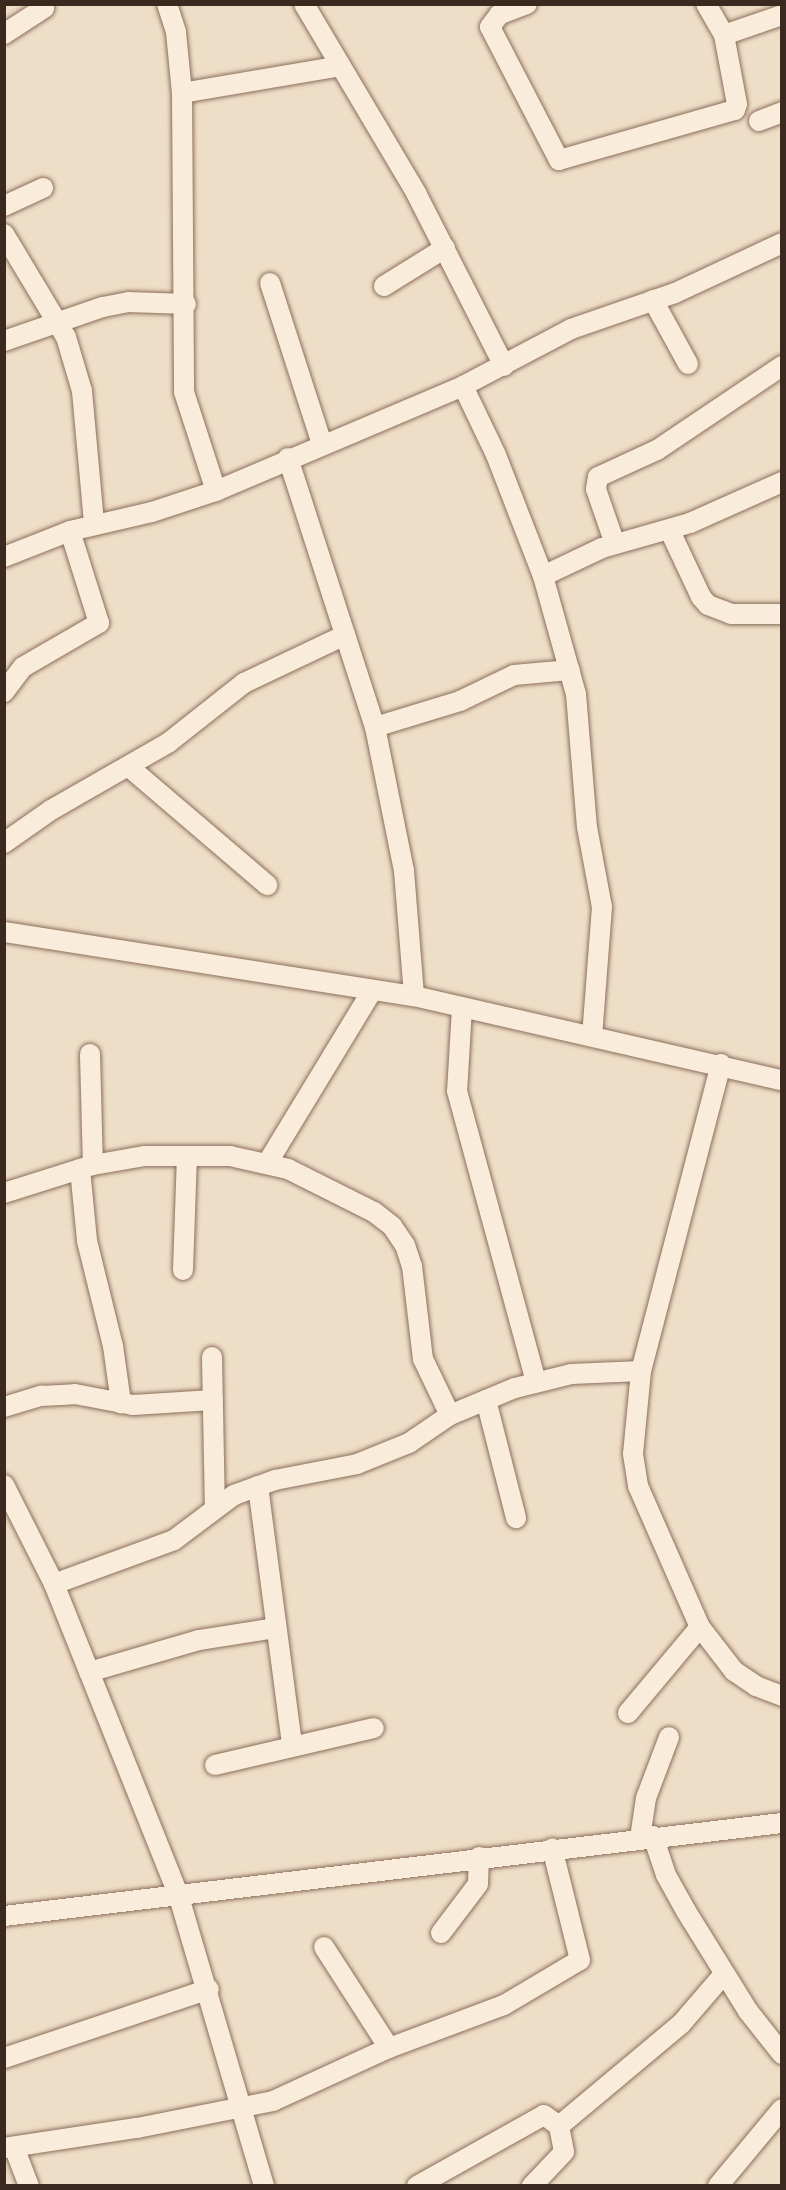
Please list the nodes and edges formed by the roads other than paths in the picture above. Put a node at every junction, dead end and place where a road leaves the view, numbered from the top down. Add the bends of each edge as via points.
1 (167, 4) edge
2 (304, 4) edge
3 (527, 4) edge
4 (706, 4) edge
5 (44, 8) dead end
6 (782, 15) edge
7 (4, 34) edge
8 (724, 35) junction
9 (341, 66) junction
10 (182, 93) junction
11 (782, 112) edge
12 (759, 120) dead end
13 (43, 188) dead end
14 (4, 207) edge
15 (4, 234) edge
16 (782, 243) edge
17 (445, 248) junction
18 (270, 284) dead end
19 (384, 286) dead end
20 (653, 300) junction
21 (186, 304) junction
22 (58, 322) junction
23 (4, 341) edge
24 (688, 364) dead end
25 (504, 366) junction
26 (782, 366) edge
27 (463, 386) junction
28 (322, 444) junction
29 (288, 458) junction
30 (782, 482) edge
31 (216, 491) junction
32 (94, 524) junction
33 (70, 531) junction
34 (670, 531) junction
35 (615, 544) junction
36 (4, 557) edge
37 (543, 576) junction
38 (782, 614) edge
39 (345, 635) junction
40 (570, 669) junction
41 (4, 692) edge
42 (375, 727) junction
43 (129, 767) junction
44 (4, 843) edge
45 (267, 885) dead end
46 (4, 932) edge
47 (372, 991) junction
48 (414, 996) junction
49 (462, 1008) junction
50 (592, 1036) junction
51 (90, 1054) dead end
52 (721, 1064) junction
53 (782, 1080) edge
54 (186, 1156) junction
55 (268, 1162) junction
56 (87, 1167) junction
57 (4, 1193) edge
58 (183, 1270) dead end
59 (212, 1357) dead end
60 (641, 1371) junction
61 (536, 1382) junction
62 (213, 1400) junction
63 (486, 1400) junction
64 (121, 1403) junction
65 (4, 1407) edge
66 (450, 1415) junction
67 (4, 1485) edge
68 (258, 1486) junction
69 (215, 1508) junction
70 (516, 1518) dead end
71 (54, 1584) junction
72 (700, 1627) junction
73 (276, 1628) junction
74 (89, 1672) junction
75 (782, 1696) edge
76 (628, 1713) dead end
77 (374, 1728) dead end
78 (669, 1737) dead end
79 (292, 1744) junction
80 (215, 1765) dead end
81 (781, 1824) edge
82 (647, 1837) junction
83 (552, 1848) junction
84 (479, 1857) junction
85 (179, 1897) junction
86 (4, 1916) edge
87 (441, 1933) dead end
88 (324, 1947) dead end
89 (724, 1974) junction
90 (209, 1989) junction
91 (389, 2048) junction
92 (782, 2054) edge
93 (4, 2058) edge
94 (243, 2107) junction
95 (782, 2109) edge
96 (559, 2126) junction
97 (9, 2148) edge
98 (29, 2186) edge
99 (264, 2186) edge
100 (417, 2186) edge
101 (532, 2186) edge
102 (718, 2186) edge

1 - 10 street via 176,32
2 - 9 street
3 - 8 street via 499,15 490,27 559,160 735,110
4 - 8 street
5 - 7 street
6 - 8 street
9 - 10 street
9 - 17 street
10 - 21 street
11 - 12 street
13 - 14 street
15 - 22 street
16 - 20 street
17 - 19 street
17 - 25 street
18 - 28 street
20 - 24 street
20 - 25 street via 571,329
21 - 22 street via 129,302
21 - 31 street via 184,392
22 - 23 street
22 - 32 street via 82,391
25 - 27 street
26 - 35 street via 657,450 598,477 596,489
27 - 28 street
27 - 37 street via 496,455
28 - 29 street
29 - 31 street
29 - 39 street
30 - 34 street
31 - 32 street via 152,512
32 - 33 street
33 - 36 street
33 - 41 street via 99,623 23,668
34 - 35 street
34 - 38 street via 708,605 730,614
35 - 37 street
37 - 40 street
39 - 42 street
39 - 43 street via 244,683 168,743
40 - 42 street via 514,675 460,701
40 - 50 street via 577,703 586,827 602,907
42 - 48 street via 404,871
43 - 44 street via 51,810
43 - 45 street
46 - 47 street
47 - 48 street
47 - 55 street
48 - 49 street
49 - 50 street
49 - 61 street via 457,1091
50 - 52 street
51 - 56 street
52 - 53 street
52 - 60 street
54 - 55 street
54 - 56 street via 145,1156
54 - 58 street
55 - 66 street via 374,1212 392,1226 405,1245 412,1266 423,1359
56 - 57 street
56 - 64 street via 87,1240
59 - 62 street
60 - 61 street via 571,1374
60 - 72 street via 633,1419 638,1486
61 - 63 street
62 - 64 street
62 - 69 street
63 - 66 street
63 - 70 street
64 - 65 street via 75,1394 41,1396
66 - 68 street via 409,1443 357,1464
67 - 71 street
68 - 69 street
68 - 73 street
69 - 71 street via 174,1540
71 - 74 street
72 - 75 street via 734,1671
72 - 76 street
73 - 74 street via 199,1640
73 - 79 street
74 - 85 street
77 - 79 street
78 - 82 street via 646,1798
79 - 80 street
81 - 82 street
82 - 83 street
82 - 89 street
83 - 84 street
83 - 91 street via 580,1960 504,2005
84 - 85 street
84 - 87 street via 478,1884
85 - 86 street
85 - 90 street
88 - 91 street
89 - 92 street
89 - 96 street via 681,2024
90 - 93 street
90 - 94 street
91 - 94 street via 303,2089
94 - 97 street
94 - 99 street
95 - 102 street
96 - 100 street via 551,2117 538,2116
96 - 101 street via 564,2152
97 - 98 street

